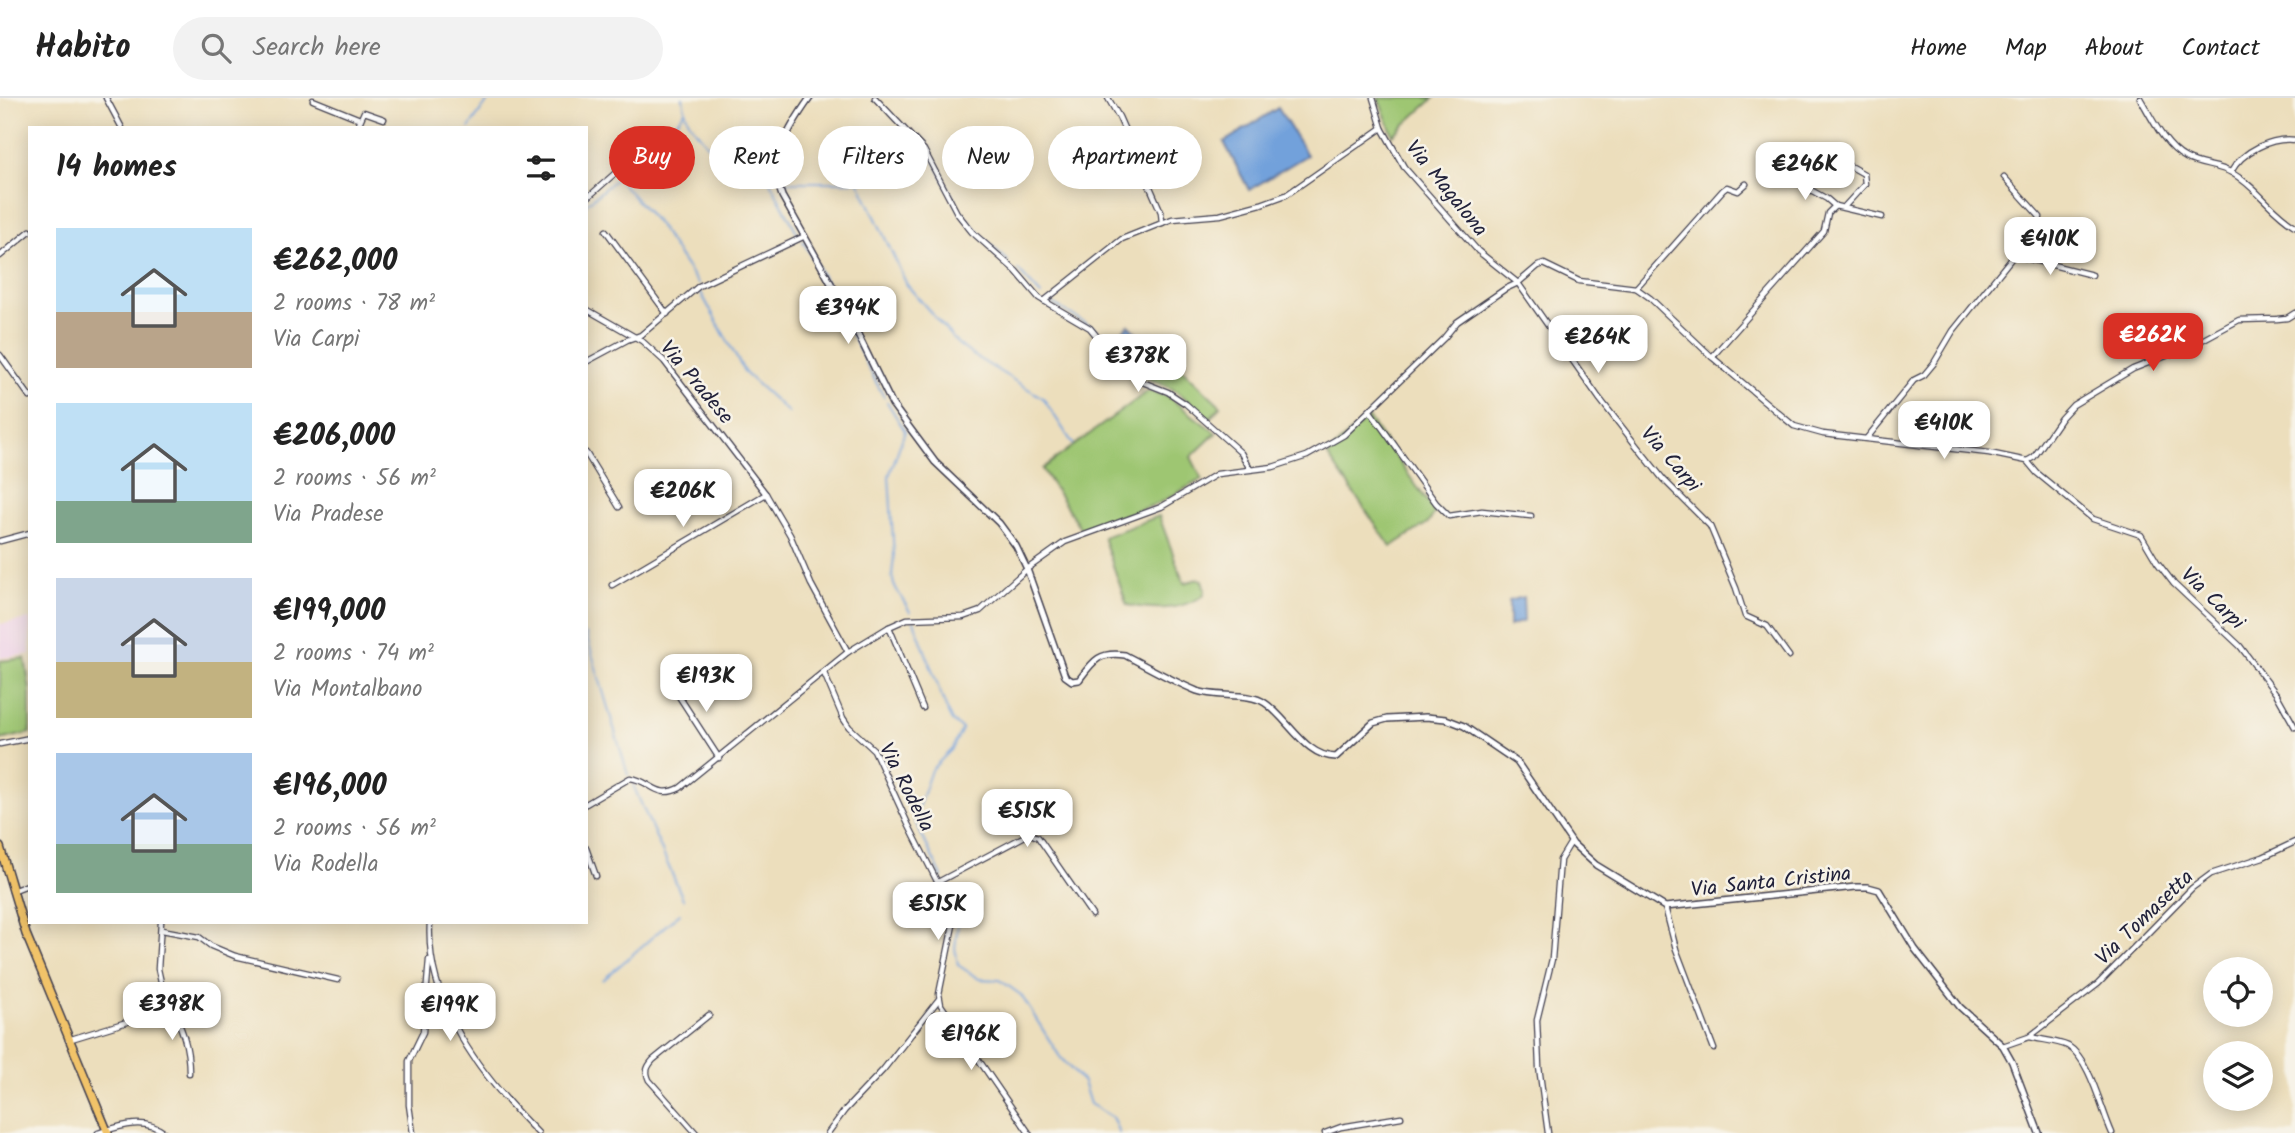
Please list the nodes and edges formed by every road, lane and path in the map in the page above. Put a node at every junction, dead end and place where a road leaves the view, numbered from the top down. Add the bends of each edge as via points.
1 (106, 98) edge
2 (810, 98) edge
3 (875, 98) edge
4 (1108, 98) edge
5 (1373, 98) edge
6 (2140, 98) edge
7 (313, 100) dead end
8 (360, 119) junction
9 (384, 119) dead end
10 (121, 126) edge
11 (358, 126) edge
12 (1382, 128) junction
13 (2295, 140) edge
14 (1823, 151) dead end
15 (2231, 172) junction
16 (2004, 177) dead end
17 (609, 178) edge
18 (1789, 178) dead end
19 (1746, 184) dead end
20 (588, 197) edge
21 (1835, 206) junction
22 (1843, 207) junction
23 (1882, 217) dead end
24 (1162, 223) junction
25 (2295, 226) edge
26 (606, 231) dead end
27 (28, 233) edge
28 (805, 236) junction
29 (2014, 255) junction
30 (0, 256) edge
31 (2092, 275) dead end
32 (1518, 283) junction
33 (1636, 288) junction
34 (1044, 301) junction
35 (588, 310) edge
36 (2295, 313) edge
37 (667, 314) junction
38 (635, 337) junction
39 (0, 355) edge
40 (1712, 357) junction
41 (588, 361) edge
42 (28, 394) edge
43 (1370, 411) junction
44 (1866, 438) junction
45 (588, 456) edge
46 (2027, 461) junction
47 (1250, 469) junction
48 (766, 494) junction
49 (619, 507) dead end
50 (1531, 516) dead end
51 (28, 534) edge
52 (0, 541) edge
53 (1027, 569) junction
54 (612, 585) dead end
55 (890, 627) junction
56 (848, 652) junction
57 (1789, 656) dead end
58 (824, 673) junction
59 (671, 684) dead end
60 (923, 708) dead end
61 (2295, 727) edge
62 (28, 738) edge
63 (0, 744) edge
64 (719, 758) junction
65 (588, 803) edge
66 (1571, 842) junction
67 (2295, 842) edge
68 (0, 847) edge
69 (588, 854) edge
70 (596, 876) dead end
71 (938, 882) junction
72 (28, 885) edge
73 (12, 891) junction
74 (1665, 907) junction
75 (1092, 915) dead end
76 (161, 924) edge
77 (430, 924) edge
78 (162, 930) junction
79 (429, 952) junction
80 (338, 979) dead end
81 (939, 999) junction
82 (166, 1005) junction
83 (709, 1015) dead end
84 (2029, 1037) junction
85 (68, 1040) junction
86 (2003, 1046) junction
87 (1714, 1049) dead end
88 (189, 1073) dead end
89 (1401, 1117) dead end
90 (104, 1132) edge
91 (164, 1133) edge
92 (413, 1133) edge
93 (538, 1133) edge
94 (696, 1133) edge
95 (828, 1133) edge
96 (1029, 1133) edge
97 (1325, 1133) edge
98 (1548, 1133) edge
99 (2039, 1133) edge
100 (2112, 1133) edge

1 - 10 street
2 - 28 street, Via Santa Cristina via 787,133 777,183
3 - 34 street via 924,150 972,232
4 - 24 street
5 - 12 street, Via Magalona
6 - 15 street via 2161,135 2185,158
7 - 8 street
8 - 9 street via 364,112
8 - 11 street
12 - 24 street via 1286,195 1220,215
12 - 32 street, Via Magalona via 1404,167 1430,198 1478,251
13 - 15 street via 2264,145 2238,161
14 - 22 street via 1864,174 1865,184
15 - 25 street
16 - 29 street via 2040,216 2039,224
17 - 20 street
18 - 21 street
19 - 33 street via 1738,191 1723,190
21 - 22 street
21 - 40 street via 1828,213 1824,231
22 - 23 street
24 - 34 street via 1122,239
26 - 37 street
27 - 30 street
28 - 37 street via 699,286
28 - 53 street, Via Santa Cristina via 892,404 935,462 999,523
29 - 31 street
29 - 44 street via 1929,369 1914,380
32 - 33 street via 1544,264 1579,281
32 - 43 street via 1457,322
32 - 57 street, Via Carpi via 1639,449 1710,526 1745,616 1767,626
33 - 40 street
34 - 47 street via 1090,328 1126,372 1186,404 1241,453
35 - 38 street, Via Pradese
36 - 46 street via 2287,318 2239,320 2189,347 2133,369 2074,405
37 - 38 street
38 - 41 street
38 - 48 street, Via Pradese via 664,361
39 - 42 street
40 - 44 street via 1794,426
43 - 47 street via 1344,435 1307,456
43 - 50 street via 1449,516 1482,510
44 - 46 street
45 - 49 street
46 - 61 street, Via Carpi via 2093,519 2141,535 2174,584 2240,646
47 - 53 street via 1217,474 1161,507 1065,542
48 - 54 street
48 - 56 street, Via Pradese
51 - 52 street
53 - 55 street via 980,611 962,617 907,619
53 - 66 street, Via Santa Cristina via 1060,667 1072,681 1079,680 1102,656 1125,655 1198,691 1262,701 1326,757 1336,757 1373,723 1446,719 1482,736 1517,762
55 - 56 street
55 - 60 street
56 - 58 street
58 - 64 street
58 - 71 street, Via Rodella via 843,718 874,750
59 - 64 street
62 - 63 street
64 - 65 street via 671,792 630,778
66 - 74 street, Via Santa Cristina via 1596,865
66 - 98 street via 1560,860 1552,959 1537,1020
67 - 84 street, Via Tomasetta via 2211,874 2098,984
68 - 73 main road
69 - 70 street
71 - 75 street via 1030,834 1038,837
71 - 81 street, Via Rodella via 953,925
72 - 73 street
73 - 85 main road
74 - 86 street, Via Santa Cristina via 1856,887 1878,890 1915,949 1960,1007
74 - 87 street, Via Santa Cristina via 1676,950
76 - 78 street
77 - 79 street
78 - 80 street via 199,937 235,956
78 - 82 street via 158,969
79 - 92 street via 423,1032 409,1061
79 - 93 street via 464,1044
81 - 95 street
81 - 96 street
82 - 85 street
82 - 88 street via 187,1046
83 - 94 street via 653,1060 646,1073
84 - 86 street, Via Tomasetta
84 - 100 street via 2063,1044 2078,1055
85 - 90 main road
86 - 99 street, Via Santa Cristina
89 - 97 street
90 - 91 street via 132,1124

